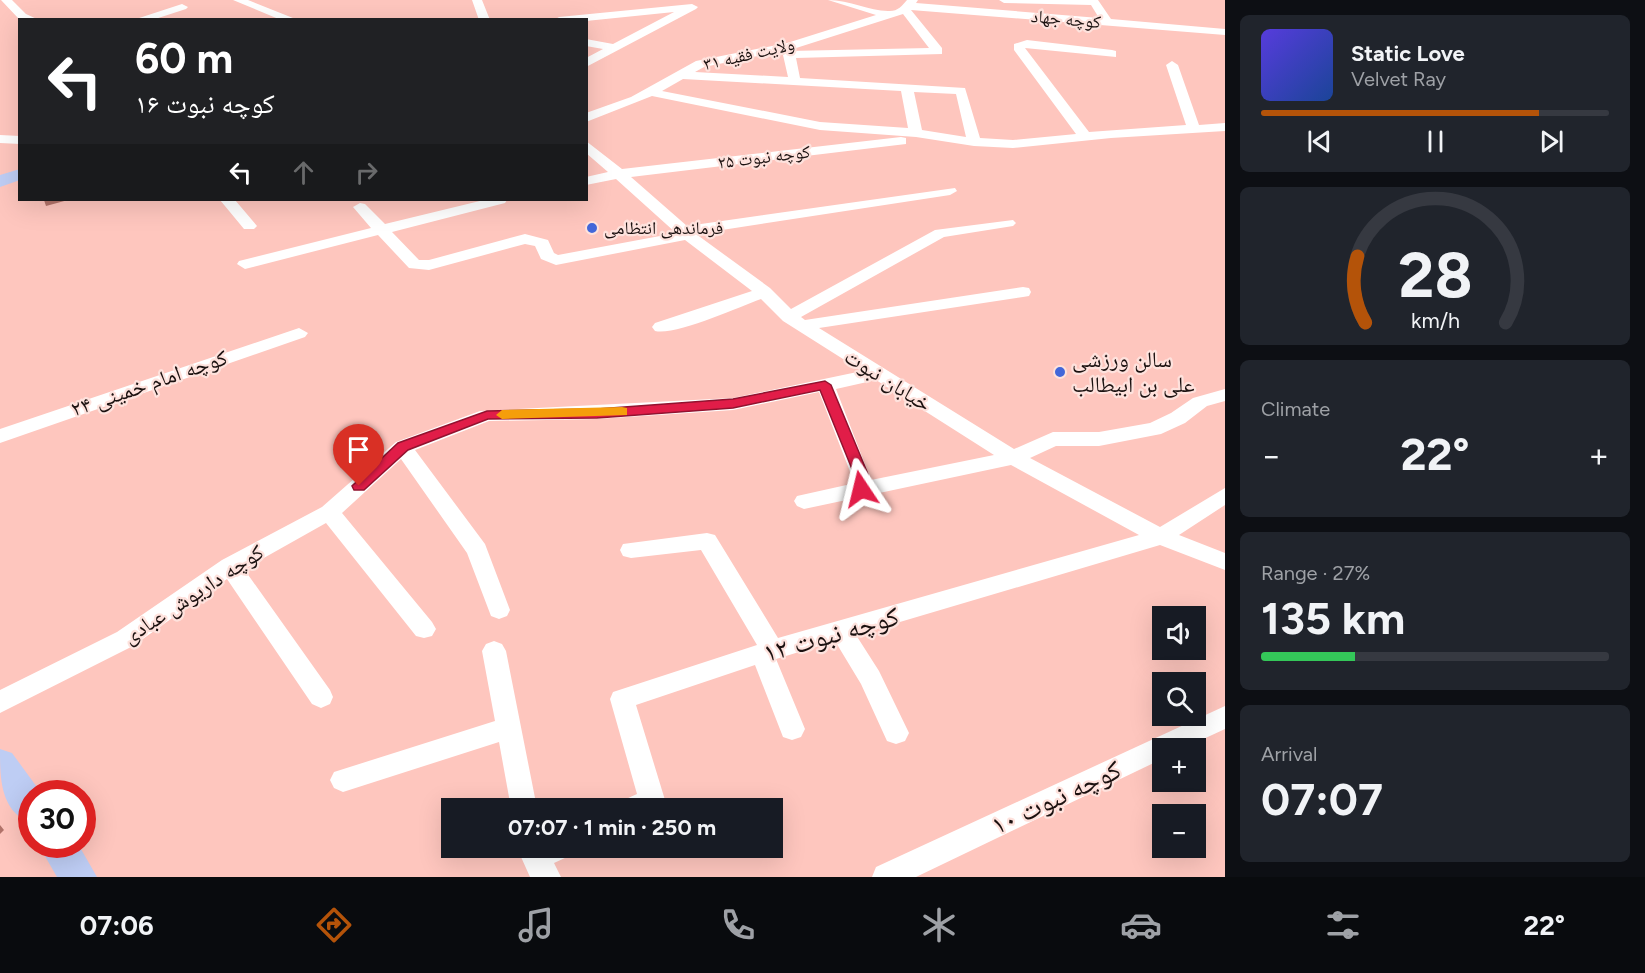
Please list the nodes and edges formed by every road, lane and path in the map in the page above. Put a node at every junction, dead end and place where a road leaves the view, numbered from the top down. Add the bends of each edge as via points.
1 (6, 0) edge
2 (238, 0) edge
3 (477, 0) edge
4 (832, 0) edge
5 (1004, 0) edge
6 (184, 4) edge
7 (909, 5) edge
8 (888, 15) junction
9 (28, 18) edge
10 (144, 18) edge
11 (176, 18) edge
12 (288, 18) edge
13 (484, 18) edge
14 (580, 18) edge
15 (1108, 23) junction
16 (1225, 32) edge
17 (588, 42) edge
18 (614, 48) junction
19 (1112, 54) dead end
20 (588, 62) edge
21 (1172, 65) dead end
22 (678, 75) junction
23 (795, 83) junction
24 (908, 89) junction
25 (650, 92) junction
26 (588, 117) edge
27 (1225, 127) edge
28 (1194, 128) junction
29 (913, 137) junction
30 (1086, 138) junction
31 (0, 139) edge
32 (18, 140) edge
33 (974, 142) junction
34 (588, 147) edge
35 (618, 174) junction
36 (18, 175) edge
37 (0, 181) edge
38 (588, 181) edge
39 (950, 191) dead end
40 (228, 201) edge
41 (496, 201) edge
42 (360, 207) dead end
43 (1008, 223) dead end
44 (249, 226) dead end
45 (379, 228) junction
46 (685, 233) junction
47 (245, 264) dead end
48 (764, 292) junction
49 (1023, 292) dead end
50 (796, 321) junction
51 (661, 327) dead end
52 (299, 333) dead end
53 (878, 375) junction
54 (825, 385) junction
55 (1225, 395) edge
56 (0, 436) edge
57 (403, 447) junction
58 (1013, 458) junction
59 (861, 489) junction
60 (1225, 495) edge
61 (804, 501) dead end
62 (329, 513) junction
63 (1161, 537) junction
64 (631, 550) dead end
65 (1225, 562) edge
66 (230, 566) junction
67 (499, 610) dead end
68 (424, 629) dead end
69 (842, 632) junction
70 (494, 651) dead end
71 (768, 652) junction
72 (321, 697) dead end
73 (0, 702) edge
74 (1225, 717) edge
75 (509, 728) junction
76 (792, 729) dead end
77 (896, 733) dead end
78 (0, 764) edge
79 (343, 780) dead end
80 (18, 789) edge
81 (522, 798) edge
82 (651, 798) edge
83 (66, 858) edge
84 (79, 877) edge
85 (886, 877) edge

1 - 9 street
2 - 12 street
3 - 13 street
4 - 8 street
5 - 15 street via 1094,2
6 - 10 street
6 - 11 street
7 - 8 street, ولایت فقیه ۳۱
7 - 15 street, کوچه جهاد
7 - 23 street via 938,51 789,55
8 - 22 street, ولایت فقیه ۳۱ via 789,46 700,64
14 - 18 street via 692,7
15 - 16 street, کوچه جهاد
17 - 18 street
18 - 20 street
19 - 30 street via 1027,44 1018,47
21 - 28 street
22 - 23 street
22 - 25 street, ولایت فقیه ۳۱
23 - 24 street
24 - 29 street
24 - 33 street via 961,91
25 - 26 street, ولایت فقیه ۳۱
25 - 29 street via 820,126
27 - 28 street
28 - 30 street
29 - 33 street
29 - 35 street, کوچه نبوت ۲۵
30 - 33 street via 1013,144
31 - 32 street
34 - 35 street, خیابان نبوت
35 - 38 street, کوچه نبوت ۲۵
35 - 46 street, خیابان نبوت
36 - 37 main road
39 - 46 street
40 - 44 street
41 - 45 street
42 - 45 street
43 - 50 street via 940,233
45 - 46 street via 416,265 429,266 525,239 542,243 547,256 556,260
45 - 47 street
46 - 48 street, خیابان نبوت
48 - 50 street, خیابان نبوت
48 - 51 street
49 - 50 street
50 - 53 street, خیابان نبوت
52 - 56 street, کوچه امام خمینی ۲۴
53 - 54 street
53 - 58 street, خیابان نبوت
54 - 57 street via 733,404 487,415
54 - 59 street via 861,474
55 - 58 street via 1200,402 1154,429 1099,439 1053,439
57 - 62 street, کوچه داریوش عبادی
57 - 67 street via 477,550
58 - 59 street
58 - 63 street, خیابان نبوت
59 - 61 street
60 - 63 street, کوچه نبوت ۱۲
62 - 66 street, کوچه داریوش عبادی
62 - 68 street
63 - 65 street, خیابان نبوت
63 - 69 street, کوچه نبوت ۱۲
64 - 71 street via 707,541
66 - 72 street
66 - 73 street, کوچه داریوش عبادی via 125,639
69 - 71 street, کوچه نبوت ۱۲
69 - 77 street via 870,678
70 - 75 street
71 - 76 street
71 - 82 street, کوچه نبوت ۱۲ via 622,699
74 - 85 street, کوچه نبوت ۱۰
75 - 79 street
75 - 81 street
78 - 80 main road
83 - 84 main road

